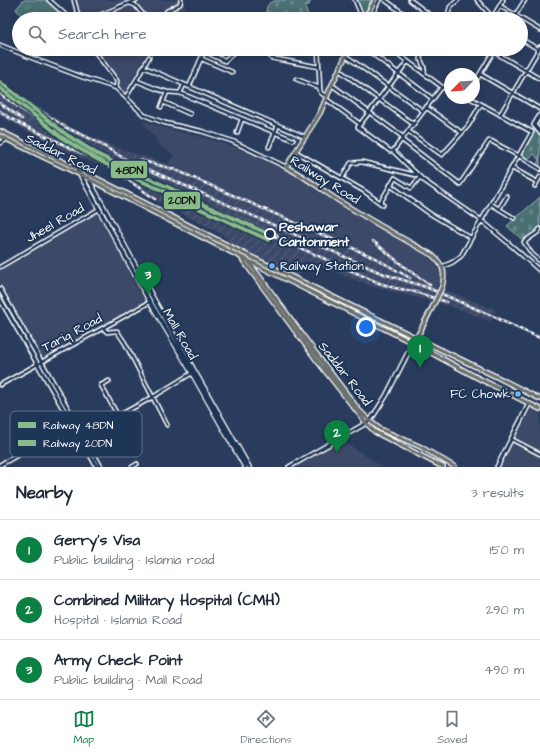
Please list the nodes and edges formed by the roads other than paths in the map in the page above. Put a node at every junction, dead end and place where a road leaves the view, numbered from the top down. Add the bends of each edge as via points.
1 (49, 0) edge
2 (74, 0) edge
3 (136, 0) edge
4 (181, 0) edge
5 (355, 0) edge
6 (375, 0) edge
7 (379, 0) edge
8 (385, 0) edge
9 (410, 0) edge
10 (458, 0) edge
11 (478, 0) edge
12 (525, 0) edge
13 (501, 2) edge
14 (128, 3) junction
15 (62, 12) edge
16 (77, 12) edge
17 (107, 12) edge
18 (141, 12) edge
19 (166, 12) edge
20 (361, 12) edge
21 (368, 12) edge
22 (373, 12) edge
23 (401, 12) edge
24 (426, 12) edge
25 (449, 12) edge
26 (487, 12) edge
27 (495, 12) edge
28 (512, 12) edge
29 (518, 12) edge
30 (528, 23) edge
31 (540, 30) edge
32 (528, 42) edge
33 (0, 45) edge
34 (539, 48) edge
35 (12, 50) edge
36 (27, 56) edge
37 (99, 56) edge
38 (203, 56) edge
39 (215, 56) edge
40 (230, 56) edge
41 (318, 56) edge
42 (346, 56) joint
43 (375, 56) edge
44 (400, 56) edge
45 (420, 56) edge
46 (490, 56) edge
47 (503, 56) edge
48 (149, 57) dead end
49 (271, 58) dead end
50 (202, 59) junction
51 (408, 62) junction
52 (144, 67) junction
53 (319, 67) junction
54 (339, 70) junction
55 (525, 71) junction
56 (232, 72) dead end
57 (398, 74) junction
58 (424, 74) junction
59 (480, 74) joint
60 (296, 79) dead end
61 (540, 79) edge
62 (137, 81) junction
63 (184, 85) junction
64 (332, 85) junction
65 (389, 86) junction
66 (189, 87) junction
67 (442, 87) joint
68 (116, 88) junction
69 (320, 88) junction
70 (167, 92) junction
71 (180, 93) junction
72 (512, 94) junction
73 (126, 97) junction
74 (326, 98) junction
75 (379, 99) junction
76 (433, 99) junction
77 (163, 102) junction
78 (481, 104) joint
79 (161, 107) dead end
80 (426, 107) junction
81 (540, 110) edge
82 (423, 111) junction
83 (369, 112) junction
84 (190, 114) dead end
85 (500, 115) junction
86 (540, 115) edge
87 (242, 119) junction
88 (360, 124) junction
89 (413, 124) junction
90 (278, 125) junction
91 (408, 130) junction
92 (0, 131) edge
93 (275, 132) junction
94 (540, 132) edge
95 (237, 133) dead end
96 (462, 133) junction
97 (0, 136) edge
98 (305, 137) junction
99 (402, 138) junction
100 (7, 139) junction
101 (293, 140) dead end
102 (0, 143) edge
103 (270, 147) dead end
104 (393, 151) junction
105 (296, 152) junction
106 (519, 156) junction
107 (286, 167) junction
108 (512, 168) junction
109 (77, 169) joint
110 (540, 169) edge
111 (82, 173) junction
112 (418, 176) junction
113 (87, 178) junction
114 (342, 178) junction
115 (540, 178) edge
116 (537, 182) junction
117 (390, 185) junction
118 (535, 186) dead end
119 (507, 196) dead end
120 (380, 203) junction
121 (491, 204) junction
122 (383, 205) dead end
123 (100, 209) junction
124 (499, 209) junction
125 (514, 218) dead end
126 (481, 220) junction
127 (540, 229) edge
128 (472, 238) junction
129 (243, 253) junction
130 (241, 258) junction
131 (248, 261) junction
132 (540, 261) edge
133 (442, 266) junction
134 (0, 267) edge
135 (540, 269) edge
136 (262, 283) junction
137 (0, 289) edge
138 (0, 299) edge
139 (152, 301) junction
140 (103, 328) junction
141 (416, 338) junction
142 (413, 343) junction
143 (41, 361) junction
144 (37, 364) junction
145 (192, 373) junction
146 (109, 381) dead end
147 (0, 385) edge
148 (153, 397) junction
149 (540, 399) edge
150 (529, 404) junction
151 (540, 409) edge
152 (66, 411) edge
153 (67, 411) edge
154 (115, 411) edge
155 (127, 411) edge
156 (368, 422) junction
157 (167, 425) dead end
158 (226, 430) junction
159 (511, 439) junction
160 (540, 454) edge
161 (16, 457) edge
162 (92, 457) edge
163 (95, 457) edge
164 (137, 464) dead end
165 (2, 465) edge
166 (97, 467) edge
167 (101, 467) edge
168 (132, 467) edge
169 (244, 467) edge
170 (249, 467) edge
171 (289, 467) edge
172 (443, 467) edge
173 (455, 467) edge
174 (497, 467) edge

1 - 15 street
2 - 16 street
3 - 14 street
4 - 19 street via 178,6
5 - 20 street
6 - 21 main road
7 - 22 street
8 - 23 street
9 - 24 street
10 - 25 street via 450,7
11 - 26 street
12 - 29 street
13 - 27 street
13 - 28 street
14 - 17 street
14 - 18 street via 135,5
30 - 31 street
32 - 34 street
33 - 35 street
34 - 55 street
36 - 68 street
37 - 68 street via 117,81
38 - 50 street
39 - 40 street via 225,61
41 - 53 street
42 - 54 main road
42 - 65 street
43 - 57 street
44 - 51 street
45 - 58 street via 425,68
46 - 59 street
47 - 55 street
48 - 52 street
49 - 53 street
50 - 56 street
50 - 66 street
51 - 57 street
51 - 58 street
52 - 62 street
52 - 63 street
53 - 69 street
54 - 64 main road
54 - 75 street
55 - 61 street
55 - 72 street
57 - 65 street
57 - 76 street
58 - 67 street
59 - 72 street
60 - 69 street
62 - 70 street
62 - 73 street
63 - 66 street
63 - 71 street
64 - 74 main road
64 - 83 street
65 - 75 street
65 - 82 street
66 - 90 street
67 - 76 street
68 - 73 street, Railway Road
69 - 74 street
70 - 71 street
70 - 77 street
71 - 87 street
72 - 81 street
72 - 85 street
73 - 107 street, Railway Road via 144,114 165,123 232,141
74 - 88 street
74 - 98 main road
75 - 83 street
75 - 89 street
76 - 80 street
77 - 79 street
77 - 84 street
78 - 85 street
78 - 96 street
80 - 82 street
80 - 96 street
82 - 89 street
83 - 88 street
83 - 99 street
85 - 106 street via 532,132
86 - 94 street via 534,125
87 - 93 street
87 - 95 street
88 - 104 street via 359,128
89 - 91 street
90 - 93 street
90 - 98 street
91 - 96 street via 442,155
91 - 99 street
92 - 109 main road, Saddar Road
93 - 101 street
93 - 103 street
97 - 100 main road, Saddar Road
98 - 105 main road
99 - 104 street
99 - 106 street via 460,184 489,141
100 - 102 street
100 - 111 main road, Saddar Road
104 - 112 street
105 - 107 main road
105 - 114 street
106 - 108 street
106 - 110 street
107 - 133 main road, Railway Road via 432,255
108 - 116 street
108 - 121 street
109 - 111 main road, Mall Road
111 - 113 main road, Saddar Road
111 - 123 main road, Mall Road
111 - 129 main road, Saddar Road
112 - 114 street via 362,162 351,163
112 - 117 street via 411,188 395,178
112 - 126 street
113 - 130 main road, Saddar Road
113 - 139 main road, Mall Road
114 - 120 street
115 - 116 street
116 - 118 street
117 - 120 street
117 - 128 street
119 - 124 street
120 - 122 street
121 - 124 street
121 - 126 street
123 - 134 street, Jheel Road
123 - 139 main road, Mall Road
124 - 125 street
126 - 128 street
126 - 135 street
127 - 132 street via 524,242
128 - 133 street via 461,256
129 - 131 main road, Saddar Road
129 - 141 main road, Saddar Road
130 - 131 main road, Saddar Road
130 - 136 main road, Saddar Road
131 - 136 main road, Saddar Road
131 - 142 main road, Saddar Road
133 - 141 main road, bridge via 442,287
136 - 156 main road, Saddar Road via 318,362
137 - 143 street
138 - 144 street
139 - 140 street, Tariq Road
139 - 145 main road, Mall Road
139 - 158 main road, Mall Road
140 - 143 street, Tariq Road
140 - 148 street via 107,332 117,331
141 - 142 main road
141 - 149 main road, Saddar Road
142 - 150 main road, Saddar Road
142 - 156 street via 386,396
143 - 144 street, Tariq Road
143 - 153 street
144 - 147 street, Tariq Road
144 - 152 street
145 - 148 street
145 - 158 main road, Mall Road
146 - 154 street via 101,385
148 - 155 street
148 - 157 street
150 - 151 main road, Saddar Road
150 - 159 street
156 - 171 street
156 - 172 main road, Saddar Road via 375,432
156 - 173 main road, Saddar Road via 421,447
158 - 169 main road, Mall Road
158 - 170 main road, Mall Road
159 - 160 street
159 - 174 street
161 - 165 street
162 - 166 street
163 - 167 street
164 - 168 street

